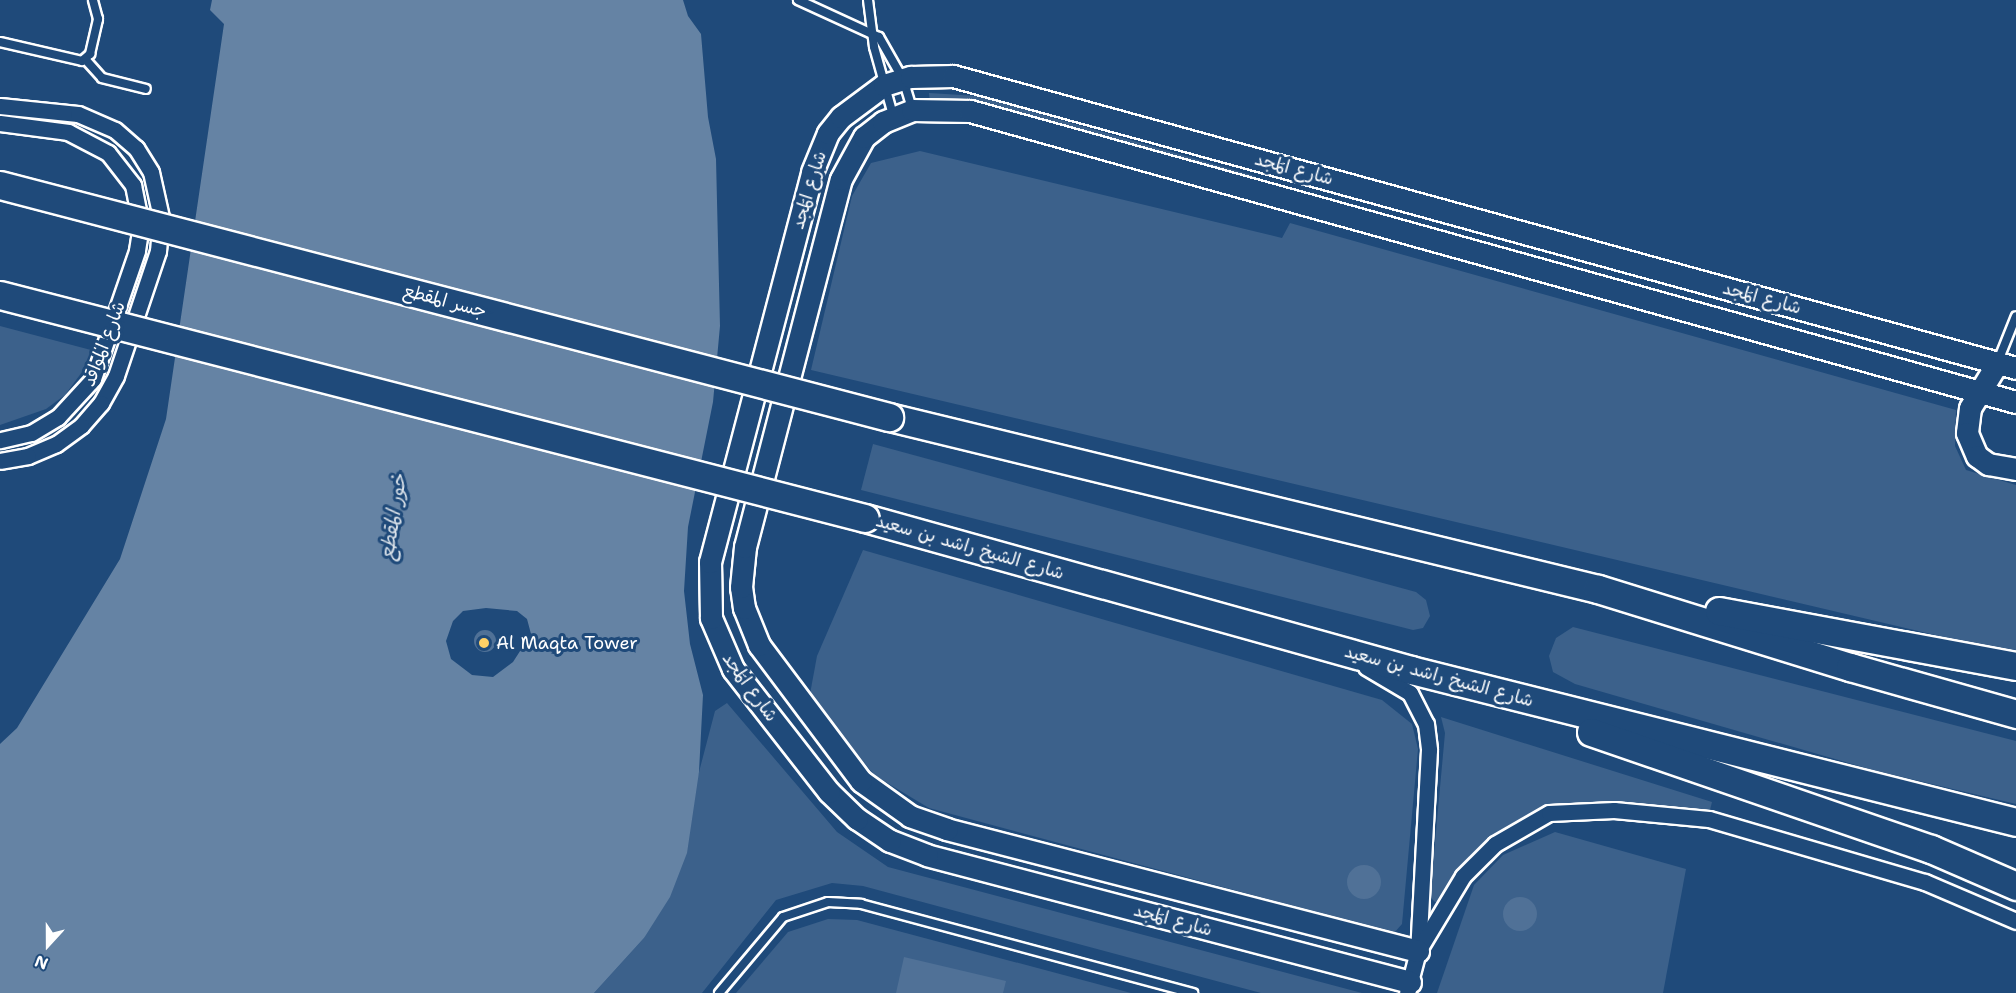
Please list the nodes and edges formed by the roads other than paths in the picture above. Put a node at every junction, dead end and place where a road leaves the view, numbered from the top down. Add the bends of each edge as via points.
1 (93, 0) edge
2 (798, 0) edge
3 (868, 0) edge
4 (873, 32) junction
5 (0, 42) edge
6 (85, 59) junction
7 (894, 82) junction
8 (146, 89) dead end
9 (0, 106) edge
10 (903, 114) junction
11 (0, 123) edge
12 (0, 185) edge
13 (0, 295) edge
14 (2016, 316) edge
15 (2007, 365) edge
16 (1978, 391) junction
17 (2016, 402) edge
18 (0, 440) edge
19 (0, 461) edge
20 (2016, 469) edge
21 (1598, 589) junction
22 (1323, 645) junction
23 (2016, 666) edge
24 (1411, 670) junction
25 (2016, 714) edge
26 (2016, 822) edge
27 (2016, 886) edge
28 (2016, 921) edge
29 (1418, 951) junction
30 (1408, 988) edge
31 (719, 993) edge
32 (1193, 993) edge

1 - 6 lane via 98,20
2 - 4 lane
3 - 4 lane
4 - 7 lane
4 - 7 lane via 890,50
5 - 6 lane via 75,61
6 - 8 lane via 102,78
7 - 10 lane
7 - 10 lane
7 - 15 street, شارع المَجد via 932,75 973,80
7 - 30 street, شارع المَجد via 841,117 828,134 812,171 710,562 709,609 723,653 829,792 857,819 890,841 927,855
9 - 19 street, شارع المواقد via 78,114 115,130 136,148 151,172 161,218 158,251 116,376 101,403 81,426 56,444 28,456
10 - 16 street, شارع المَجد via 952,108 988,115
10 - 29 street, شارع المَجد via 864,137 850,156 841,179 745,547 741,587 744,608 759,645 861,781 910,816 947,829
11 - 18 street, شارع المواقد via 68,132 96,145 126,173 141,212 137,252 93,379 58,417 31,433
12 - 21 highway, جسر المقطع, bridge via 889,417
13 - 22 highway, شارع الشيخ راشد بن سعيد, bridge via 865,518
14 - 15 lane
15 - 16 street
16 - 17 street, شارع المَجد
16 - 20 street via 1966,421 1970,445 1988,464
21 - 23 highway
21 - 25 highway
22 - 24 highway, شارع الشيخ راشد بن سعيد
22 - 29 street via 1410,693 1426,724 1429,750
24 - 26 highway, شارع الشيخ راشد بن سعيد
24 - 27 highway via 1931,849
28 - 29 street via 1925,882 1709,819 1603,810 1549,813 1496,844 1463,876
29 - 30 street
31 - 32 lane via 783,916 828,902 861,904

